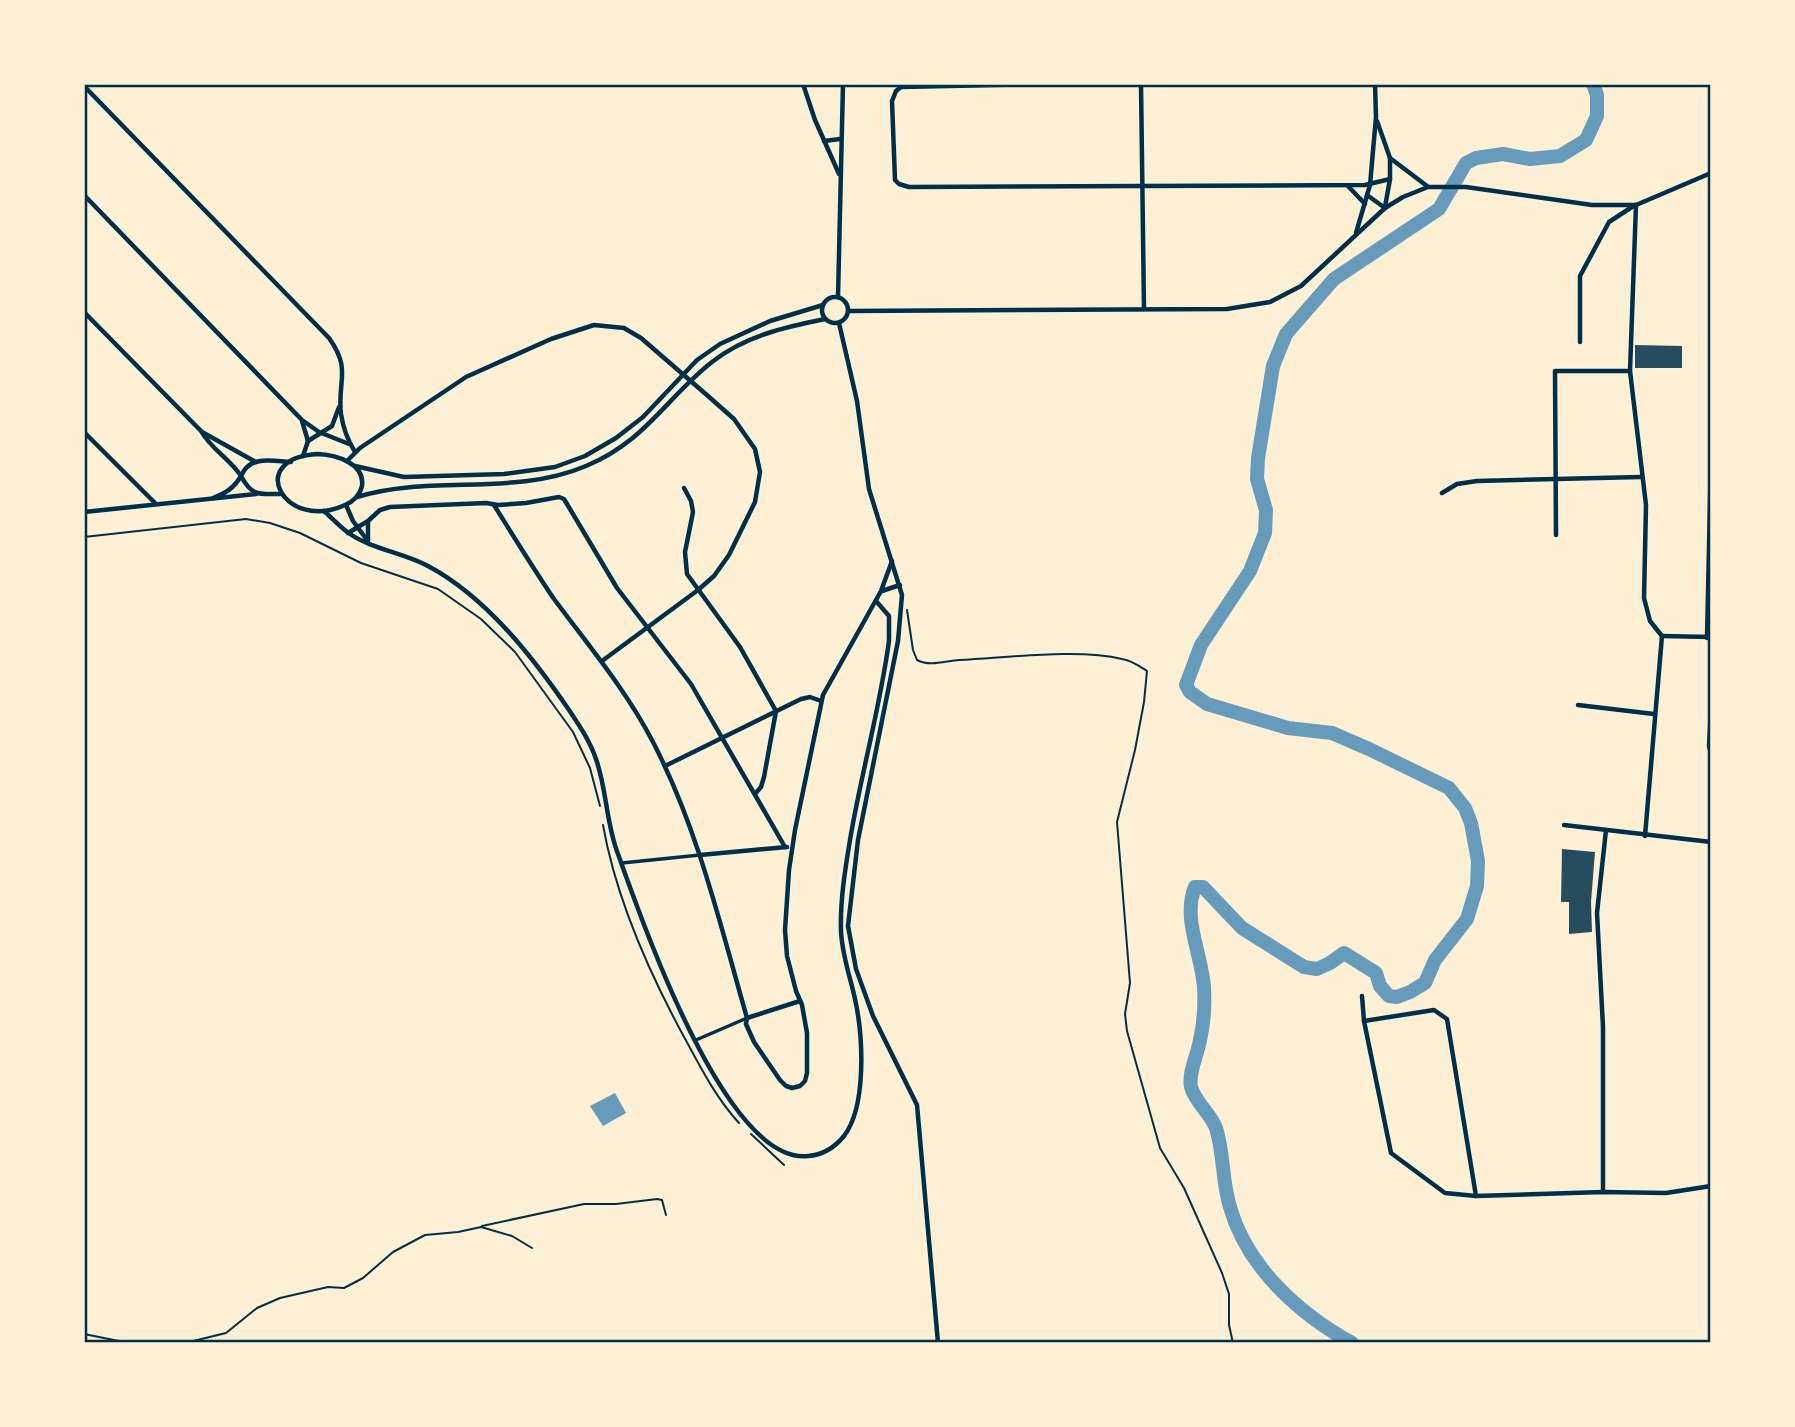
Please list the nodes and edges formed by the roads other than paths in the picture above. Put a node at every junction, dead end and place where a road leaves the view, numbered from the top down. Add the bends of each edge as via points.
1 (803, 84) edge
2 (843, 84) edge
3 (1048, 84) edge
4 (1141, 84) edge
5 (1375, 84) edge
6 (981, 85) edge
7 (84, 86) edge
8 (1376, 117) junction
9 (840, 139) junction
10 (824, 141) junction
11 (1390, 158) junction
12 (1711, 173) edge
13 (841, 178) junction
14 (1390, 179) junction
15 (1143, 185) junction
16 (1347, 185) junction
17 (1370, 185) junction
18 (1428, 187) junction
19 (84, 195) edge
20 (1367, 195) junction
21 (1365, 204) junction
22 (1636, 205) junction
23 (1385, 208) junction
24 (1355, 234) junction
25 (838, 297) junction
26 (823, 305) junction
27 (1144, 309) junction
28 (848, 311) junction
29 (84, 312) edge
30 (825, 319) junction
31 (839, 323) junction
32 (1580, 342) dead end
33 (1630, 371) junction
34 (341, 403) junction
35 (302, 420) junction
36 (84, 432) edge
37 (201, 432) junction
38 (322, 433) junction
39 (308, 441) junction
40 (350, 444) junction
41 (355, 452) junction
42 (1711, 455) edge
43 (302, 457) junction
44 (254, 461) junction
45 (347, 461) junction
46 (291, 462) junction
47 (355, 466) junction
48 (241, 476) junction
49 (1642, 477) junction
50 (1555, 478) junction
51 (684, 488) dead end
52 (1442, 493) dead end
53 (256, 494) junction
54 (280, 494) junction
55 (356, 497) junction
56 (213, 498) junction
57 (155, 504) junction
58 (346, 505) junction
59 (494, 505) junction
60 (324, 511) junction
61 (84, 512) edge
62 (368, 521) junction
63 (357, 527) junction
64 (348, 533) junction
65 (1556, 535) dead end
66 (368, 541) junction
67 (892, 561) junction
68 (898, 577) junction
69 (885, 581) junction
70 (900, 585) junction
71 (698, 590) junction
72 (881, 591) junction
73 (876, 601) junction
74 (648, 626) junction
75 (1662, 636) junction
76 (1709, 638) edge
77 (602, 661) junction
78 (821, 701) junction
79 (1578, 705) dead end
80 (1711, 708) edge
81 (776, 711) junction
82 (1654, 714) junction
83 (723, 738) junction
84 (1711, 754) edge
85 (665, 766) junction
86 (755, 794) junction
87 (1564, 825) dead end
88 (1606, 830) junction
89 (1645, 836) junction
90 (1711, 842) edge
91 (785, 847) junction
92 (792, 848) junction
93 (700, 855) junction
94 (622, 863) junction
95 (1362, 996) dead end
96 (800, 1001) junction
97 (747, 1018) junction
98 (1364, 1021) junction
99 (696, 1040) junction
100 (1711, 1186) edge
101 (1603, 1192) junction
102 (1476, 1196) junction
103 (938, 1343) edge

1 - 10 street
2 - 9 street
3 - 6 street
4 - 15 street
5 - 8 street
6 - 15 street via 908,86 896,91 892,101 893,174 899,184
7 - 34 street via 329,338 343,367
8 - 11 street
8 - 17 street
9 - 10 street
9 - 13 street
10 - 13 street
11 - 14 street
11 - 18 street
12 - 22 street
13 - 25 street
14 - 17 street
14 - 23 street
15 - 16 street
15 - 27 street
16 - 17 street
16 - 21 street
17 - 20 street
18 - 22 street via 1466,187 1592,205
18 - 23 street
19 - 35 street
20 - 21 street
20 - 23 street
21 - 24 street
22 - 32 street via 1609,222 1580,276
22 - 33 street
23 - 24 street
24 - 27 street via 1301,286 1270,302 1227,309
25 - 26 street
25 - 28 street
26 - 30 street
26 - 47 street via 762,324 720,344 697,360 643,417 616,438 555,467 504,474 404,477
27 - 28 street
28 - 31 street
29 - 37 street
30 - 31 street
30 - 55 street via 775,330 728,351 632,440 569,473 525,483 394,488
31 - 67 street via 858,401 869,489
33 - 49 street
33 - 50 street via 1555,371
34 - 38 street via 333,424
34 - 40 street
35 - 38 street
35 - 39 street
36 - 57 street
37 - 44 street
37 - 48 street
38 - 39 street
38 - 40 street
39 - 43 street
40 - 41 street
41 - 45 street
41 - 71 street via 466,377 594,325 624,328 708,396 747,435 759,461 755,502 729,555
42 - 76 street
43 - 45 street via 325,454
43 - 46 street
44 - 46 street
44 - 48 street
45 - 47 street
46 - 54 street via 279,474
47 - 55 street via 362,482
48 - 53 street
48 - 56 street via 232,488
49 - 50 street
49 - 75 street via 1646,505 1644,598 1650,621
50 - 52 street via 1457,484
50 - 65 street
51 - 71 street via 693,512 685,567
53 - 54 street
53 - 56 street
54 - 60 street via 298,507
55 - 58 street
56 - 57 street
57 - 61 street
58 - 60 street
58 - 63 street
59 - 62 street via 390,507
59 - 74 street via 564,499 617,588
59 - 77 street via 533,568
60 - 64 street
62 - 63 street
62 - 66 street
63 - 64 street
63 - 66 street
64 - 66 street
66 - 94 street via 432,568 481,604 525,652 586,737 598,764
67 - 68 street
67 - 69 street
68 - 69 street
68 - 70 street
69 - 72 street
70 - 72 street
70 - 103 street via 898,641 858,840 848,926 856,969 873,1016 917,1105
71 - 74 street
71 - 81 street via 740,647
72 - 73 street
73 - 78 street
73 - 99 street via 888,616 889,641 855,809 841,913 842,944 860,1041 857,1103 848,1130 822,1153 799,1157 782,1151 732,1104
74 - 77 street
74 - 83 street
75 - 76 street
75 - 82 street
77 - 85 street
78 - 81 street via 805,698
78 - 92 street
79 - 82 street
80 - 84 street
81 - 83 street
81 - 86 street via 764,777
82 - 89 street
83 - 85 street
83 - 86 street
85 - 93 street
86 - 91 street
87 - 88 street
88 - 89 street
88 - 101 street via 1597,913 1603,1027
89 - 90 street
91 - 92 street
91 - 93 street
92 - 96 street via 785,930
93 - 94 street
93 - 97 street
94 - 99 street via 654,950
95 - 98 street
96 - 97 street
96 - 97 street via 808,1060 800,1086 792,1088 780,1080 754,1042
97 - 99 street
98 - 102 street via 1391,1153 1445,1193
98 - 102 street via 1434,1010 1447,1019
100 - 101 street via 1666,1193
101 - 102 street

